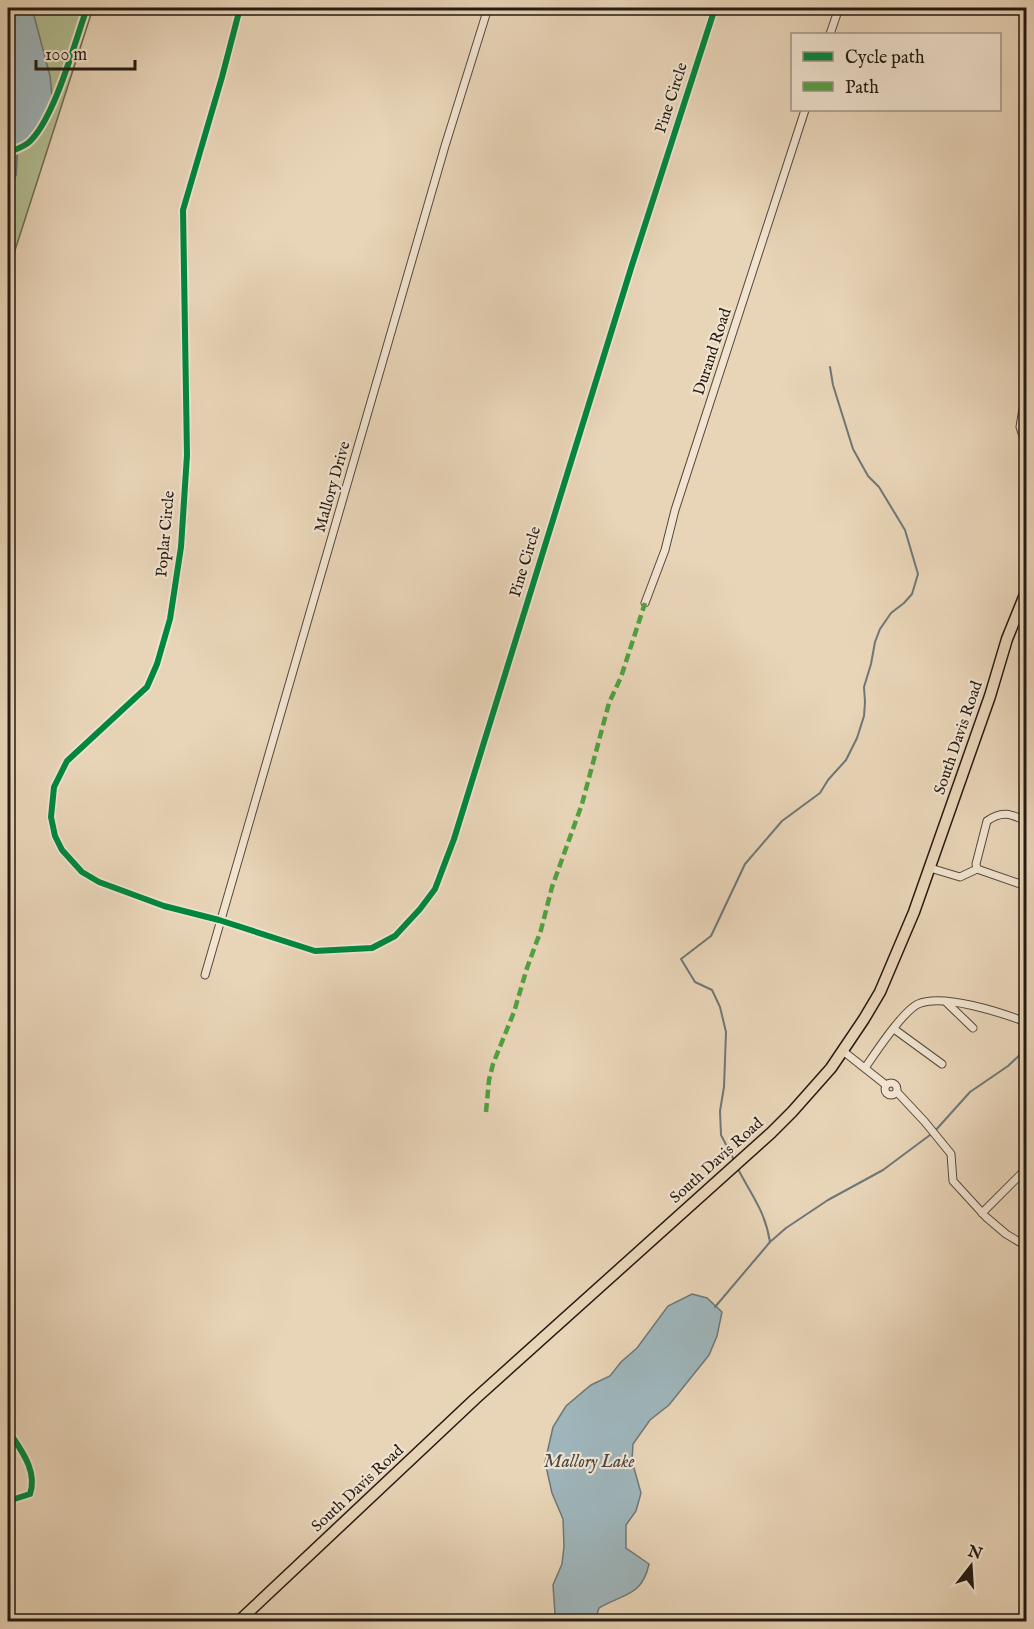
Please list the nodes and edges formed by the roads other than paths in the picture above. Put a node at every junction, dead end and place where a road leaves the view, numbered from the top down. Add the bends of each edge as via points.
1 (240, 8) edge
2 (488, 8) edge
3 (715, 8) edge
4 (839, 8) edge
5 (830, 33) edge
6 (805, 111) edge
7 (1026, 390) edge
8 (1026, 445) edge
9 (1026, 592) edge
10 (645, 603) dead end
11 (1023, 613) edge
12 (1026, 821) edge
13 (930, 868) junction
14 (977, 869) junction
15 (1026, 886) edge
16 (219, 920) junction
17 (205, 975) dead end
18 (946, 1002) junction
19 (1026, 1022) edge
20 (973, 1028) dead end
21 (894, 1029) junction
22 (843, 1051) junction
23 (942, 1064) dead end
24 (865, 1068) junction
25 (1026, 1168) edge
26 (982, 1213) junction
27 (1026, 1246) edge
28 (238, 1622) edge

1 - 16 street, Poplar Circle via 183,210 187,455 181,547 170,619 147,687 67,761 54,787 50,807 55,836 82,872 164,906
2 - 16 street, Mallory Drive
3 - 16 street, Pine Circle via 435,890 395,936 372,948 315,951
4 - 5 street
6 - 10 street, Durand Road
7 - 8 street via 1020,427
9 - 11 main road, South Davis Road
11 - 13 main road, South Davis Road via 1007,639
12 - 14 street via 996,814 987,821
13 - 14 street via 960,877
13 - 22 main road, South Davis Road via 880,992
14 - 15 street
16 - 17 street, Mallory Drive
18 - 19 street via 984,1008
18 - 20 street
18 - 21 street via 917,1005
21 - 23 street
21 - 24 street
22 - 24 street
22 - 28 main road, South Davis Road via 771,1133 475,1400
24 - 26 street via 886,1085 894,1083 897,1092 951,1154 953,1181
25 - 26 street
26 - 27 street

